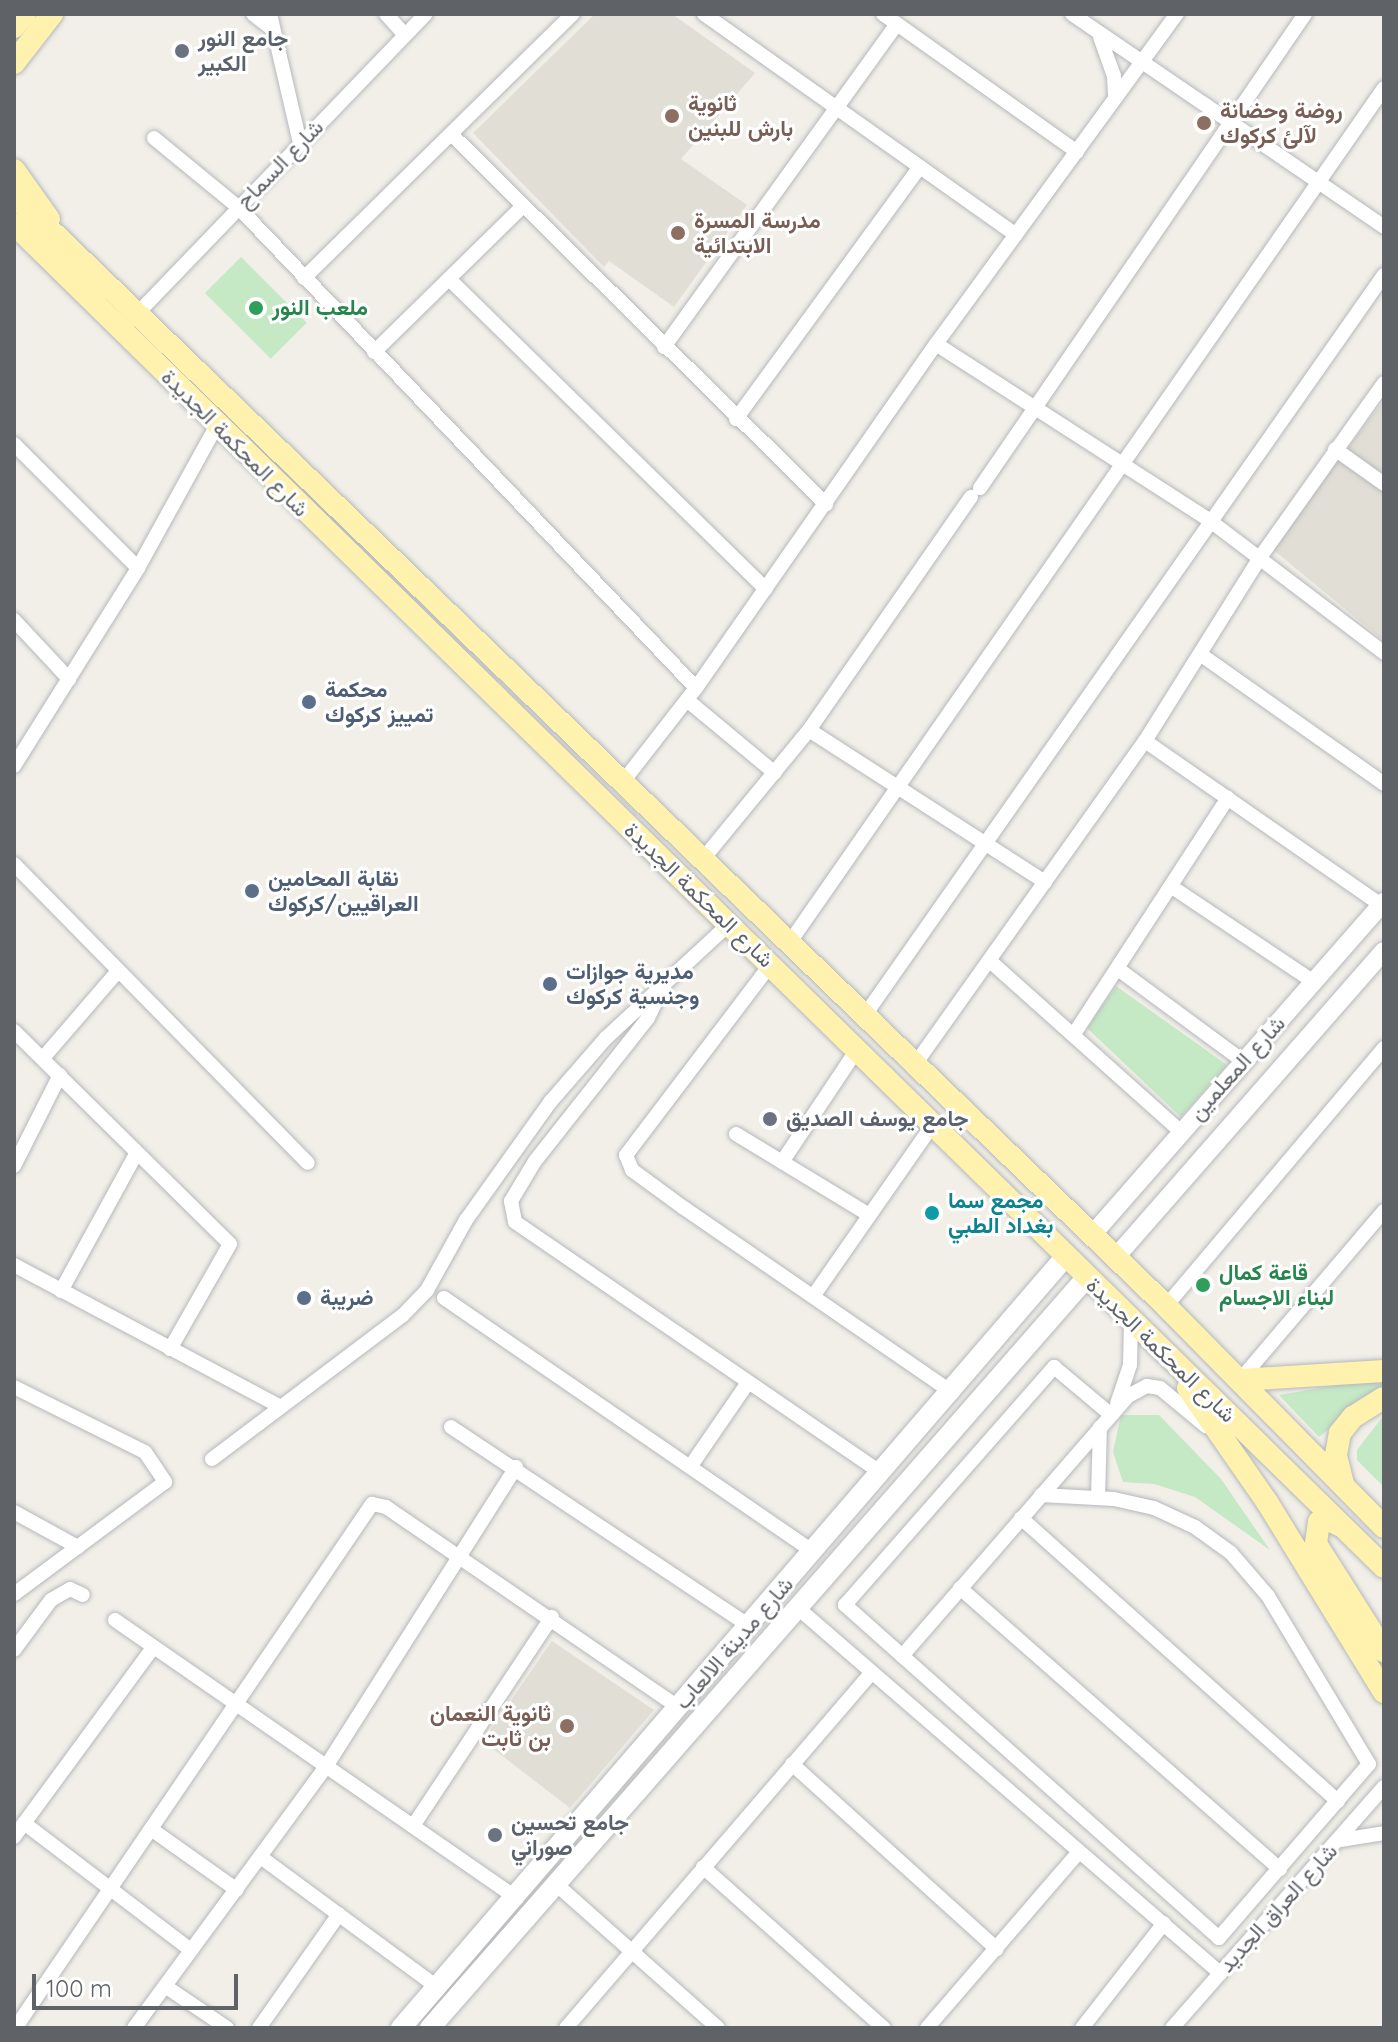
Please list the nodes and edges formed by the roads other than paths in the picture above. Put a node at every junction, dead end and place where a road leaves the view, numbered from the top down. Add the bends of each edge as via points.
1 (25, 14) edge
2 (52, 14) edge
3 (253, 14) edge
4 (386, 14) edge
5 (426, 14) edge
6 (573, 14) edge
7 (704, 14) edge
8 (883, 14) edge
9 (1177, 14) edge
10 (1305, 14) edge
11 (1079, 16) edge
12 (271, 22) edge
13 (897, 24) junction
14 (14, 27) edge
15 (1099, 34) junction
16 (405, 35) junction
17 (14, 63) edge
18 (1141, 64) junction
19 (1384, 88) edge
20 (1115, 98) junction
21 (836, 108) junction
22 (1228, 120) junction
23 (451, 134) junction
24 (154, 138) dead end
25 (300, 143) junction
26 (1077, 152) junction
27 (920, 167) junction
28 (14, 170) edge
29 (1316, 183) junction
30 (14, 195) edge
31 (523, 206) junction
32 (238, 207) junction
33 (14, 224) edge
34 (1384, 227) edge
35 (14, 232) edge
36 (1016, 235) junction
37 (48, 242) junction
38 (1384, 275) edge
39 (304, 278) junction
40 (449, 279) junction
41 (136, 315) junction
42 (936, 344) junction
43 (664, 347) junction
44 (374, 352) junction
45 (1384, 383) edge
46 (1037, 406) junction
47 (736, 419) junction
48 (217, 425) junction
49 (14, 444) edge
50 (1335, 449) junction
51 (1124, 462) junction
52 (1384, 484) edge
53 (826, 504) junction
54 (1209, 520) junction
55 (1261, 556) junction
56 (138, 568) junction
57 (766, 589) junction
58 (14, 620) edge
59 (1384, 653) edge
60 (1200, 654) junction
61 (69, 679) junction
62 (692, 694) junction
63 (809, 730) junction
64 (1145, 741) junction
65 (14, 766) edge
66 (775, 773) junction
67 (622, 783) junction
68 (1384, 784) edge
69 (897, 786) junction
70 (1228, 798) junction
71 (986, 844) junction
72 (703, 859) junction
73 (14, 864) edge
74 (1045, 882) junction
75 (1172, 887) junction
76 (1383, 904) edge
77 (730, 923) junction
78 (790, 942) junction
79 (1384, 951) edge
80 (990, 961) junction
81 (771, 964) junction
82 (1118, 969) junction
83 (118, 971) junction
84 (1314, 982) junction
85 (665, 983) junction
86 (865, 1015) junction
87 (14, 1031) edge
88 (1074, 1034) junction
89 (1384, 1048) edge
90 (856, 1051) junction
91 (43, 1058) junction
92 (1243, 1061) junction
93 (916, 1063) junction
94 (60, 1075) junction
95 (932, 1126) junction
96 (1181, 1132) junction
97 (736, 1134) dead end
98 (19, 1145) edge
99 (136, 1154) junction
100 (782, 1162) junction
101 (308, 1163) dead end
102 (14, 1166) edge
103 (1384, 1211) edge
104 (869, 1215) junction
105 (1092, 1235) junction
106 (1065, 1257) junction
107 (1115, 1258) junction
108 (14, 1265) edge
109 (1086, 1278) junction
110 (61, 1291) junction
111 (814, 1295) junction
112 (444, 1298) dead end
113 (1166, 1306) junction
114 (1131, 1321) junction
115 (170, 1349) junction
116 (1163, 1351) junction
117 (1384, 1371) edge
118 (1240, 1380) junction
119 (747, 1384) junction
120 (14, 1387) edge
121 (953, 1393) junction
122 (1384, 1398) edge
123 (279, 1406) junction
124 (1113, 1411) junction
125 (451, 1427) dead end
126 (1100, 1427) junction
127 (1223, 1441) junction
128 (212, 1459) dead end
129 (516, 1467) junction
130 (690, 1467) junction
131 (882, 1473) junction
132 (1343, 1485) junction
133 (1041, 1495) junction
134 (1098, 1497) junction
135 (14, 1512) edge
136 (1021, 1518) junction
137 (1341, 1526) junction
138 (1384, 1527) edge
139 (78, 1547) junction
140 (814, 1552) junction
141 (461, 1558) junction
142 (1384, 1567) edge
143 (960, 1588) junction
144 (14, 1594) edge
145 (83, 1595) dead end
146 (799, 1609) junction
147 (552, 1617) junction
148 (115, 1620) dead end
149 (748, 1625) junction
150 (153, 1648) junction
151 (14, 1650) edge
152 (1384, 1651) edge
153 (902, 1656) junction
154 (872, 1672) junction
155 (1384, 1692) edge
156 (237, 1704) junction
157 (677, 1706) junction
158 (792, 1764) junction
159 (327, 1765) junction
160 (625, 1769) junction
161 (647, 1785) junction
162 (1384, 1787) edge
163 (1338, 1801) junction
164 (24, 1823) junction
165 (413, 1826) junction
166 (151, 1829) junction
167 (1384, 1833) edge
168 (14, 1837) edge
169 (1337, 1841) junction
170 (1078, 1853) junction
171 (262, 1858) junction
172 (703, 1867) junction
173 (1280, 1869) junction
174 (557, 1885) junction
175 (111, 1888) junction
176 (237, 1890) junction
177 (517, 1898) junction
178 (339, 1914) junction
179 (1164, 1923) junction
180 (997, 1949) junction
181 (191, 1950) junction
182 (633, 1950) junction
183 (1220, 1973) junction
184 (165, 1986) junction
185 (437, 1987) junction
186 (16, 2027) edge
187 (134, 2028) edge
188 (227, 2028) edge
189 (259, 2028) edge
190 (401, 2028) edge
191 (430, 2028) edge
192 (566, 2028) edge
193 (718, 2028) edge
194 (884, 2028) edge
195 (929, 2028) edge
196 (1082, 2028) edge
197 (1172, 2028) edge

1 - 14 main road
2 - 17 main road
3 - 12 street
4 - 16 street
5 - 16 street, شارع السماح
6 - 23 street
7 - 21 street
8 - 13 street
9 - 18 street
10 - 22 street
11 - 15 street
12 - 25 street
13 - 21 street
13 - 26 street
15 - 18 street
15 - 20 street via 1114,76
16 - 25 street, شارع السماح
18 - 20 street
18 - 22 street
19 - 29 street
20 - 26 street
21 - 27 street
21 - 43 street
22 - 29 street
22 - 46 street
23 - 31 street
23 - 39 street
24 - 32 street
25 - 32 street, شارع السماح
26 - 36 street
27 - 36 street
27 - 47 street
28 - 37 main road via 37,197
29 - 34 street
29 - 51 street
30 - 37 main road, شارع المحكمة الجديدة
31 - 40 street
31 - 43 street
32 - 39 street
32 - 41 street, شارع السماح
33 - 37 main road, شارع المحكمة الجديدة
35 - 37 main road
36 - 42 street
37 - 41 main road, شارع المحكمة الجديدة
37 - 48 main road, شارع المحكمة الجديدة
38 - 54 street
39 - 44 street
40 - 44 street
40 - 57 street
41 - 67 main road, شارع المحكمة الجديدة
42 - 46 street
42 - 53 street
43 - 47 street
44 - 62 street
45 - 50 street
46 - 51 street
46 - 63 street
47 - 53 street
48 - 56 street
48 - 77 main road, شارع المحكمة الجديدة
49 - 56 street
50 - 52 street
50 - 55 street
51 - 54 street
51 - 69 street
53 - 57 street
54 - 55 street
54 - 71 street
55 - 59 street
55 - 60 street
56 - 61 street
57 - 62 street
58 - 61 street
60 - 64 street
60 - 68 street
61 - 65 street
62 - 66 street
62 - 67 street
63 - 66 street
63 - 69 street
64 - 70 street
64 - 74 street
66 - 72 street
67 - 72 main road, شارع المحكمة الجديدة
69 - 71 street
69 - 78 street
70 - 75 street
70 - 76 street
71 - 74 street
71 - 86 street
72 - 78 main road, شارع المحكمة الجديدة
73 - 83 street
74 - 80 street
75 - 82 street
75 - 84 street
76 - 84 street, شارع المعلمين
77 - 81 main road, شارع المحكمة الجديدة
77 - 85 street
78 - 86 main road, شارع المحكمة الجديدة
79 - 107 street, شارع المعلمين
80 - 88 street
80 - 93 street
81 - 90 main road, شارع المحكمة الجديدة
81 - 111 street via 626,1155 632,1170
82 - 88 street
82 - 92 street
83 - 91 street
83 - 101 street
84 - 92 street, شارع المعلمين
85 - 119 street via 648,1018 535,1161 511,1201 515,1222
85 - 123 street via 606,1038 551,1101 466,1220 427,1290 403,1315
86 - 93 main road, شارع المحكمة الجديدة
87 - 91 street
88 - 96 street
89 - 113 street
90 - 95 main road, شارع المحكمة الجديدة
90 - 100 street
91 - 94 street
92 - 96 street, شارع المعلمين
93 - 105 main road, شارع المحكمة الجديدة
94 - 98 street
94 - 99 street
95 - 104 street
95 - 106 main road, شارع المحكمة الجديدة
96 - 105 street, شارع المعلمين
97 - 100 street
98 - 102 street
99 - 110 street
99 - 115 street via 230,1244
100 - 104 street
103 - 118 street
104 - 111 street
105 - 107 main road, شارع المحكمة الجديدة
106 - 109 main road, شارع المحكمة الجديدة
106 - 121 main road, شارع مدينة الالعاب
107 - 113 main road, شارع المحكمة الجديدة
108 - 110 street
109 - 114 main road, شارع المحكمة الجديدة
109 - 146 main road, شارع مدينة الالعاب
110 - 115 street
111 - 121 street
112 - 130 street
113 - 118 main road, شارع المحكمة الجديدة
114 - 116 main road, شارع المحكمة الجديدة
114 - 124 street via 1130,1365
115 - 123 street
116 - 127 main road
116 - 137 main road, شارع المحكمة الجديدة
117 - 118 main road
118 - 132 main road, شارع المحكمة الجديدة
119 - 130 street
119 - 131 street
120 - 139 street via 145,1452 165,1482
121 - 131 main road, شارع مدينة الالعاب
122 - 132 main road via 1353,1417 1340,1433 1336,1455
123 - 128 street
124 - 126 street
124 - 127 street via 1138,1389 1160,1388
124 - 153 street via 1054,1367 845,1605
125 - 129 street
126 - 133 street
126 - 134 street
127 - 155 main road
129 - 141 street
129 - 149 street
130 - 140 street
131 - 140 main road, شارع مدينة الالعاب
132 - 138 main road, شارع المحكمة الجديدة
133 - 134 street
133 - 136 street
134 - 163 street via 1154,1508 1195,1527 1256,1579 1369,1764
135 - 139 street
136 - 143 street
136 - 163 street
137 - 142 main road, شارع المحكمة الجديدة
137 - 152 main road via 1319,1522 1316,1544
139 - 144 street
140 - 149 main road, شارع مدينة الالعاب
141 - 147 street
141 - 156 street via 386,1507 372,1504
141 - 159 street
143 - 153 street
143 - 173 street
145 - 151 street via 70,1589 51,1600
146 - 154 street
146 - 161 main road, شارع مدينة الالعاب
147 - 157 street
147 - 165 street
148 - 150 street
149 - 157 main road, شارع مدينة الالعاب
150 - 156 street
150 - 164 street
153 - 173 street via 1219,1938
154 - 158 street
154 - 170 street
156 - 159 street
156 - 166 street
157 - 160 main road, شارع مدينة الالعاب
158 - 172 street
158 - 180 street
159 - 165 street
159 - 171 street
160 - 161 main road
160 - 177 main road, شارع مدينة الالعاب
161 - 174 main road, شارع مدينة الالعاب
162 - 169 street, شارع العراق الجديد
163 - 173 street
164 - 168 street
164 - 175 street
165 - 177 street
166 - 175 street
166 - 176 street
167 - 169 street
169 - 183 street, شارع العراق الجديد
170 - 179 street
170 - 180 street
171 - 176 street
171 - 178 street
172 - 182 street
172 - 194 street
174 - 182 street
174 - 191 main road, شارع مدينة الالعاب
175 - 181 street
175 - 186 street
176 - 181 street
177 - 185 main road, شارع مدينة الالعاب
178 - 185 street
178 - 189 street
179 - 183 street
179 - 196 street
180 - 195 street
181 - 184 street
182 - 192 street
182 - 193 street
183 - 197 street, شارع العراق الجديد
184 - 187 street
184 - 188 street
185 - 190 main road, شارع مدينة الالعاب

